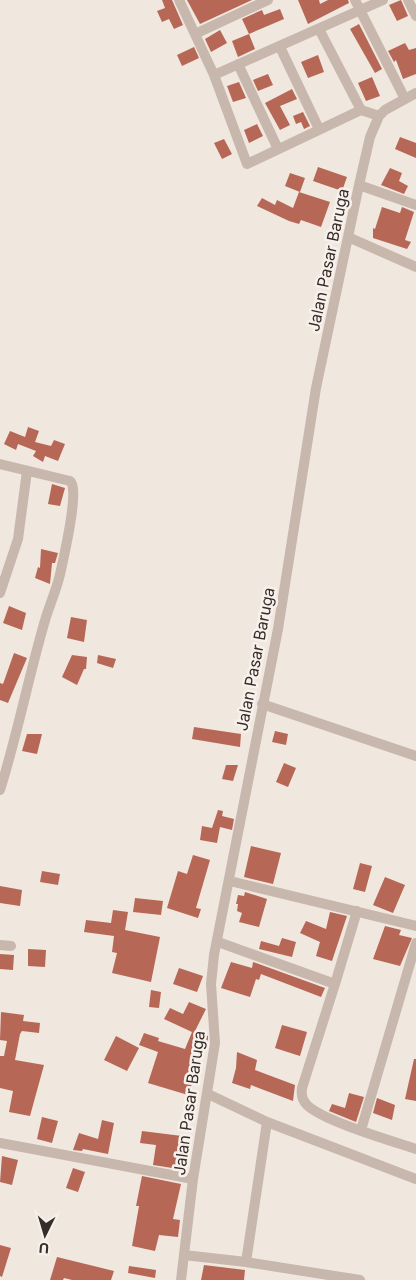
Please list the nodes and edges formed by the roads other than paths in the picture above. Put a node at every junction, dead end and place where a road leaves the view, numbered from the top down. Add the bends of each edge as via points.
1 (179, 0) edge
2 (355, 0) edge
3 (383, 0) edge
4 (408, 0) edge
5 (262, 1) edge
6 (360, 10) junction
7 (416, 16) edge
8 (319, 29) junction
9 (195, 34) junction
10 (280, 47) junction
11 (238, 64) junction
12 (214, 75) junction
13 (416, 93) edge
14 (405, 98) junction
15 (361, 110) junction
16 (379, 116) junction
17 (319, 129) junction
18 (278, 149) junction
19 (359, 185) junction
20 (416, 205) edge
21 (348, 237) junction
22 (416, 267) edge
23 (0, 464) edge
24 (27, 471) junction
25 (0, 593) edge
26 (262, 704) junction
27 (416, 756) edge
28 (0, 790) edge
29 (230, 881) junction
30 (357, 911) junction
31 (416, 926) edge
32 (218, 942) junction
33 (416, 943) edge
34 (335, 984) junction
35 (208, 1094) junction
36 (267, 1122) junction
37 (361, 1130) junction
38 (0, 1143) edge
39 (416, 1149) edge
40 (416, 1179) edge
41 (193, 1180) junction
42 (184, 1255) junction
43 (246, 1262) junction
44 (181, 1280) edge
45 (353, 1280) edge

1 - 9 street
2 - 6 street
3 - 6 street
4 - 7 street
5 - 9 street
6 - 8 street
6 - 14 street
8 - 10 street
8 - 15 street
9 - 12 street
10 - 11 street
10 - 17 street
11 - 12 street
11 - 18 street
12 - 18 street via 247,164
13 - 14 street
14 - 16 street
15 - 16 street
15 - 17 street
16 - 19 street, Jalan Pasar Baruga via 370,137
17 - 18 street
19 - 20 street
19 - 21 street, Jalan Pasar Baruga
21 - 22 street
21 - 26 street, Jalan Pasar Baruga via 316,388 278,629
23 - 24 street
24 - 25 street via 18,539
24 - 28 street via 70,481 74,488 61,571
26 - 27 street
26 - 29 street, Jalan Pasar Baruga
29 - 30 street
29 - 32 street, Jalan Pasar Baruga
30 - 31 street
30 - 34 street
32 - 34 street
32 - 35 street, Jalan Pasar Baruga via 211,984 215,1043
33 - 37 street
34 - 37 street via 301,1095 312,1110
35 - 36 street
35 - 41 street, Jalan Pasar Baruga
36 - 40 street
36 - 43 street
37 - 39 street
38 - 41 street
41 - 42 street, Jalan Pasar Baruga
42 - 43 street
42 - 44 street, Jalan Pasar Baruga
43 - 45 street

